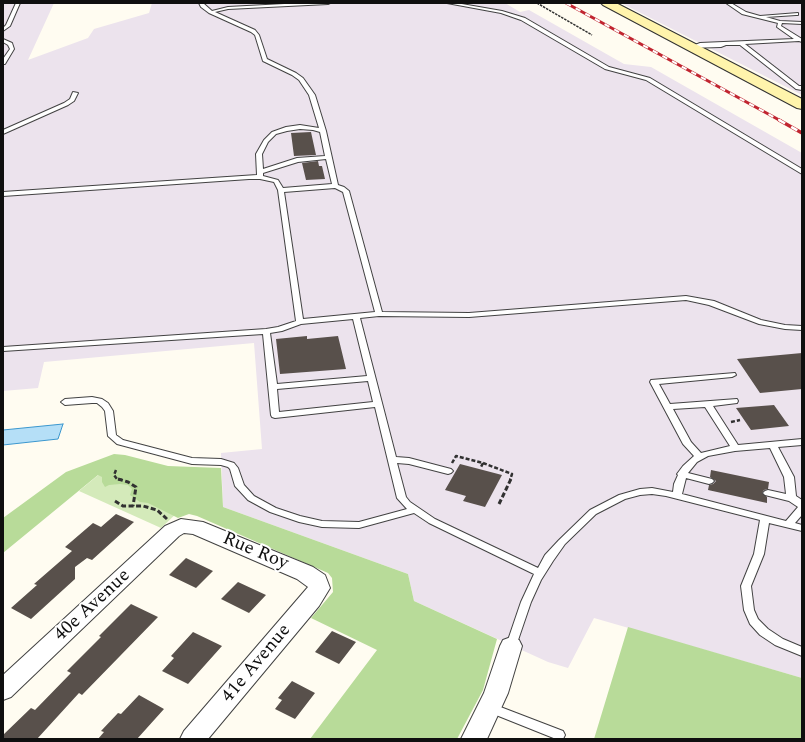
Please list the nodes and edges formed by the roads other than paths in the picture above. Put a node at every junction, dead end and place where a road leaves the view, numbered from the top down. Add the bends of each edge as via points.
1 (18, 3) edge
2 (201, 3) edge
3 (328, 3) edge
4 (449, 3) edge
5 (607, 3) edge
6 (728, 3) edge
7 (211, 12) junction
8 (796, 14) dead end
9 (753, 16) junction
10 (780, 22) junction
11 (802, 23) edge
12 (3, 30) edge
13 (3, 40) edge
14 (801, 41) edge
15 (742, 44) junction
16 (694, 46) junction
17 (3, 63) edge
18 (802, 88) edge
19 (75, 92) dead end
20 (802, 105) edge
21 (323, 131) junction
22 (3, 132) edge
23 (329, 157) junction
24 (802, 172) edge
25 (260, 174) junction
26 (335, 186) junction
27 (281, 190) junction
28 (3, 194) edge
29 (379, 314) junction
30 (356, 316) junction
31 (300, 322) junction
32 (802, 328) edge
33 (266, 331) junction
34 (3, 349) edge
35 (732, 375) dead end
36 (371, 378) junction
37 (273, 387) junction
38 (734, 401) dead end
39 (65, 402) dead end
40 (378, 404) junction
41 (708, 404) junction
42 (668, 407) junction
43 (802, 442) edge
44 (772, 444) junction
45 (735, 448) junction
46 (700, 457) junction
47 (392, 460) junction
48 (448, 470) dead end
49 (682, 474) junction
50 (710, 481) dead end
51 (768, 492) dead end
52 (677, 496) junction
53 (792, 498) junction
54 (802, 504) edge
55 (414, 510) junction
56 (802, 510) edge
57 (765, 519) junction
58 (177, 523) joint
59 (788, 525) junction
60 (802, 528) edge
61 (540, 573) junction
62 (318, 588) joint
63 (511, 646) joint
64 (802, 652) edge
65 (3, 690) edge
66 (490, 708) junction
67 (559, 735) dead end
68 (193, 739) edge
69 (474, 739) edge

1 - 12 lane via 8,26
2 - 7 lane
3 - 7 lane via 228,8
4 - 24 lane via 502,12 522,19 607,68 648,79
5 - 16 street
6 - 9 lane
7 - 21 lane via 253,31 257,35 265,60 301,79 312,95
8 - 9 lane
9 - 10 lane
10 - 11 lane
10 - 14 lane via 779,26
13 - 17 lane via 10,44 12,49
14 - 15 lane
15 - 16 lane
15 - 18 lane via 798,88
16 - 20 street
19 - 22 lane via 72,100 66,104
21 - 23 lane
21 - 25 lane via 300,127 274,133 261,146
23 - 25 lane via 297,160
23 - 26 lane
25 - 27 lane via 276,181
25 - 28 lane
26 - 27 lane
26 - 29 lane via 346,191
27 - 31 lane
29 - 30 lane
29 - 32 lane via 469,314 686,298 711,303 759,322
30 - 31 lane
30 - 36 lane
31 - 33 lane
33 - 34 lane
33 - 37 lane
35 - 42 lane via 654,382
36 - 37 lane
36 - 40 lane
37 - 40 lane via 275,415
38 - 41 lane
39 - 55 lane via 92,400 105,405 109,410 112,436 120,442 192,461 231,465 240,486 251,498 273,510 299,519 322,524 359,525
40 - 47 lane
41 - 42 lane
41 - 45 lane
42 - 46 lane via 687,444
43 - 44 lane
44 - 45 lane
44 - 53 lane via 789,477
45 - 46 lane
46 - 49 lane
47 - 48 lane via 409,461
47 - 55 lane via 402,498
49 - 50 lane
49 - 52 lane
51 - 53 lane
52 - 57 lane
52 - 61 lane via 652,491 640,492 608,503 575,528 549,558
53 - 54 lane
55 - 61 lane
56 - 59 lane
57 - 59 lane
57 - 64 lane via 759,554 746,586 749,610 754,621 764,632
58 - 62 street, Rue Roy via 202,529 305,573 317,581
58 - 65 street, 40e Avenue via 176,528
59 - 60 lane
61 - 63 lane via 526,602
62 - 68 street, 41e Avenue via 311,600
63 - 66 street
66 - 67 lane
66 - 69 street

